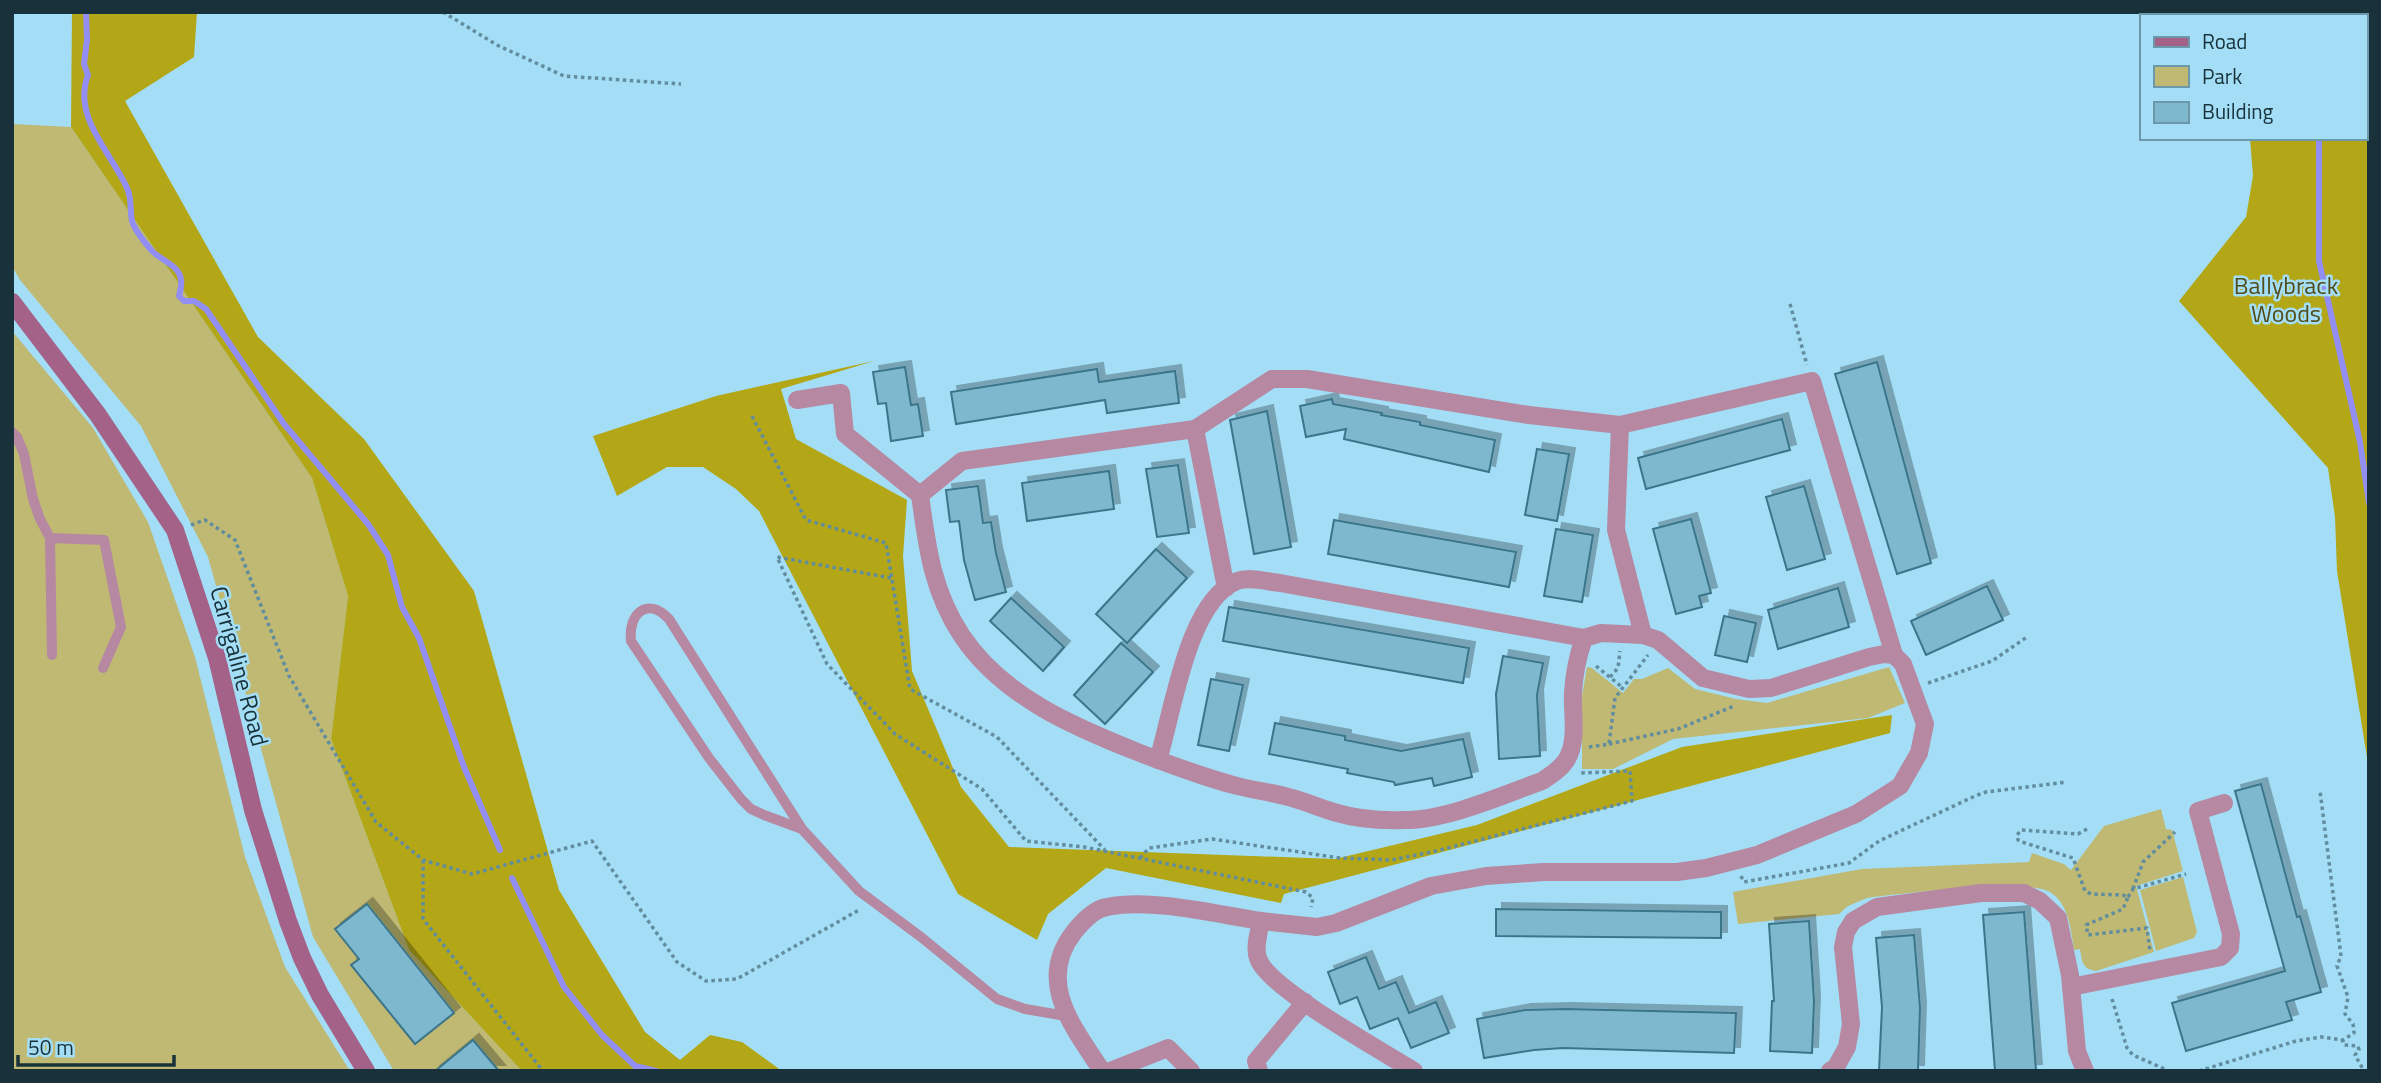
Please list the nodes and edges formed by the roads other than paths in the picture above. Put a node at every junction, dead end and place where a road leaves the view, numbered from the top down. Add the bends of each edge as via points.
1 (12, 302) edge
2 (797, 400) dead end
3 (1620, 425) junction
4 (1195, 429) junction
5 (12, 432) edge
6 (920, 495) junction
7 (50, 538) junction
8 (1226, 588) junction
9 (1584, 638) junction
10 (1647, 643) junction
11 (52, 655) dead end
12 (1894, 655) junction
13 (103, 668) dead end
14 (1158, 760) junction
15 (2224, 803) dead end
16 (802, 829) junction
17 (1261, 921) junction
18 (2071, 987) junction
19 (1305, 1002) junction
20 (1066, 1016) junction
21 (366, 1071) edge
22 (1102, 1071) edge
23 (1110, 1071) edge
24 (1191, 1071) edge
25 (1259, 1071) edge
26 (1414, 1071) edge
27 (1830, 1071) edge
28 (2085, 1071) edge

1 - 21 main road, Carrigaline Road via 99,415 175,530 217,657 253,810 288,921 320,995
2 - 6 street via 841,393 845,434
3 - 4 street via 1307,379 1272,379
3 - 10 street via 1616,530
3 - 12 street via 1812,381
4 - 6 street via 962,461
4 - 8 street
5 - 7 lane via 24,454 33,499
6 - 14 street via 931,568 949,614 994,673 1027,699 1088,733
7 - 11 lane
7 - 13 lane via 104,540 121,627
8 - 9 street via 1251,579
8 - 14 street via 1192,634
9 - 10 street via 1601,633
9 - 14 street via 1573,690 1573,741 1565,763 1542,781 1435,817 1375,820 1339,814
10 - 12 street via 1658,640 1703,678 1749,689 1771,688 1869,657
12 - 17 street via 1903,664 1925,724 1919,753 1900,786 1856,814 1757,855 1677,873 1486,876 1431,886 1317,927
15 - 18 street via 2198,811 2231,934 2230,948 2221,957
16 - 16 lane via 669,619 660,609 640,611 632,623 631,641 709,758 751,809
16 - 20 lane via 859,891 997,999
17 - 19 street via 1258,958 1266,971
17 - 20 street via 1190,909 1133,904 1104,907 1071,936 1059,964 1057,990
18 - 27 street via 2057,918 2024,893 1981,893 1877,906 1853,921 1846,932 1843,947 1851,1024 1847,1047
18 - 28 street via 2077,1051
19 - 25 street via 1256,1061
19 - 26 street
20 - 22 street
23 - 24 street via 1168,1048

